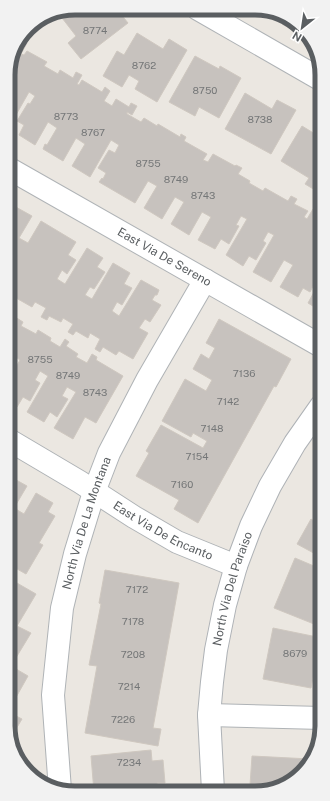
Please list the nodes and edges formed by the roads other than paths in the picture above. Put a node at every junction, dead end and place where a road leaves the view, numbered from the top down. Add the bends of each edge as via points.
1 (208, 15) edge
2 (315, 76) edge
3 (15, 172) edge
4 (205, 280) junction
5 (315, 343) edge
6 (315, 414) edge
7 (15, 444) edge
8 (94, 492) junction
9 (236, 566) junction
10 (209, 715) junction
11 (315, 718) edge
12 (60, 784) edge
13 (213, 786) edge

1 - 2 street
3 - 4 street, East Via De Sereno
4 - 5 street, East Via De Sereno
4 - 8 street, North Via De La Montana via 109,453
6 - 9 street, North Via Del Paraiso via 295,442 270,486
7 - 8 street, East Via De Encanto
8 - 9 street, East Via De Encanto via 177,542
8 - 12 street, North Via De La Montana via 62,608 53,695
9 - 10 street, North Via Del Paraiso via 216,650
10 - 11 street
10 - 13 street, North Via Del Paraiso

